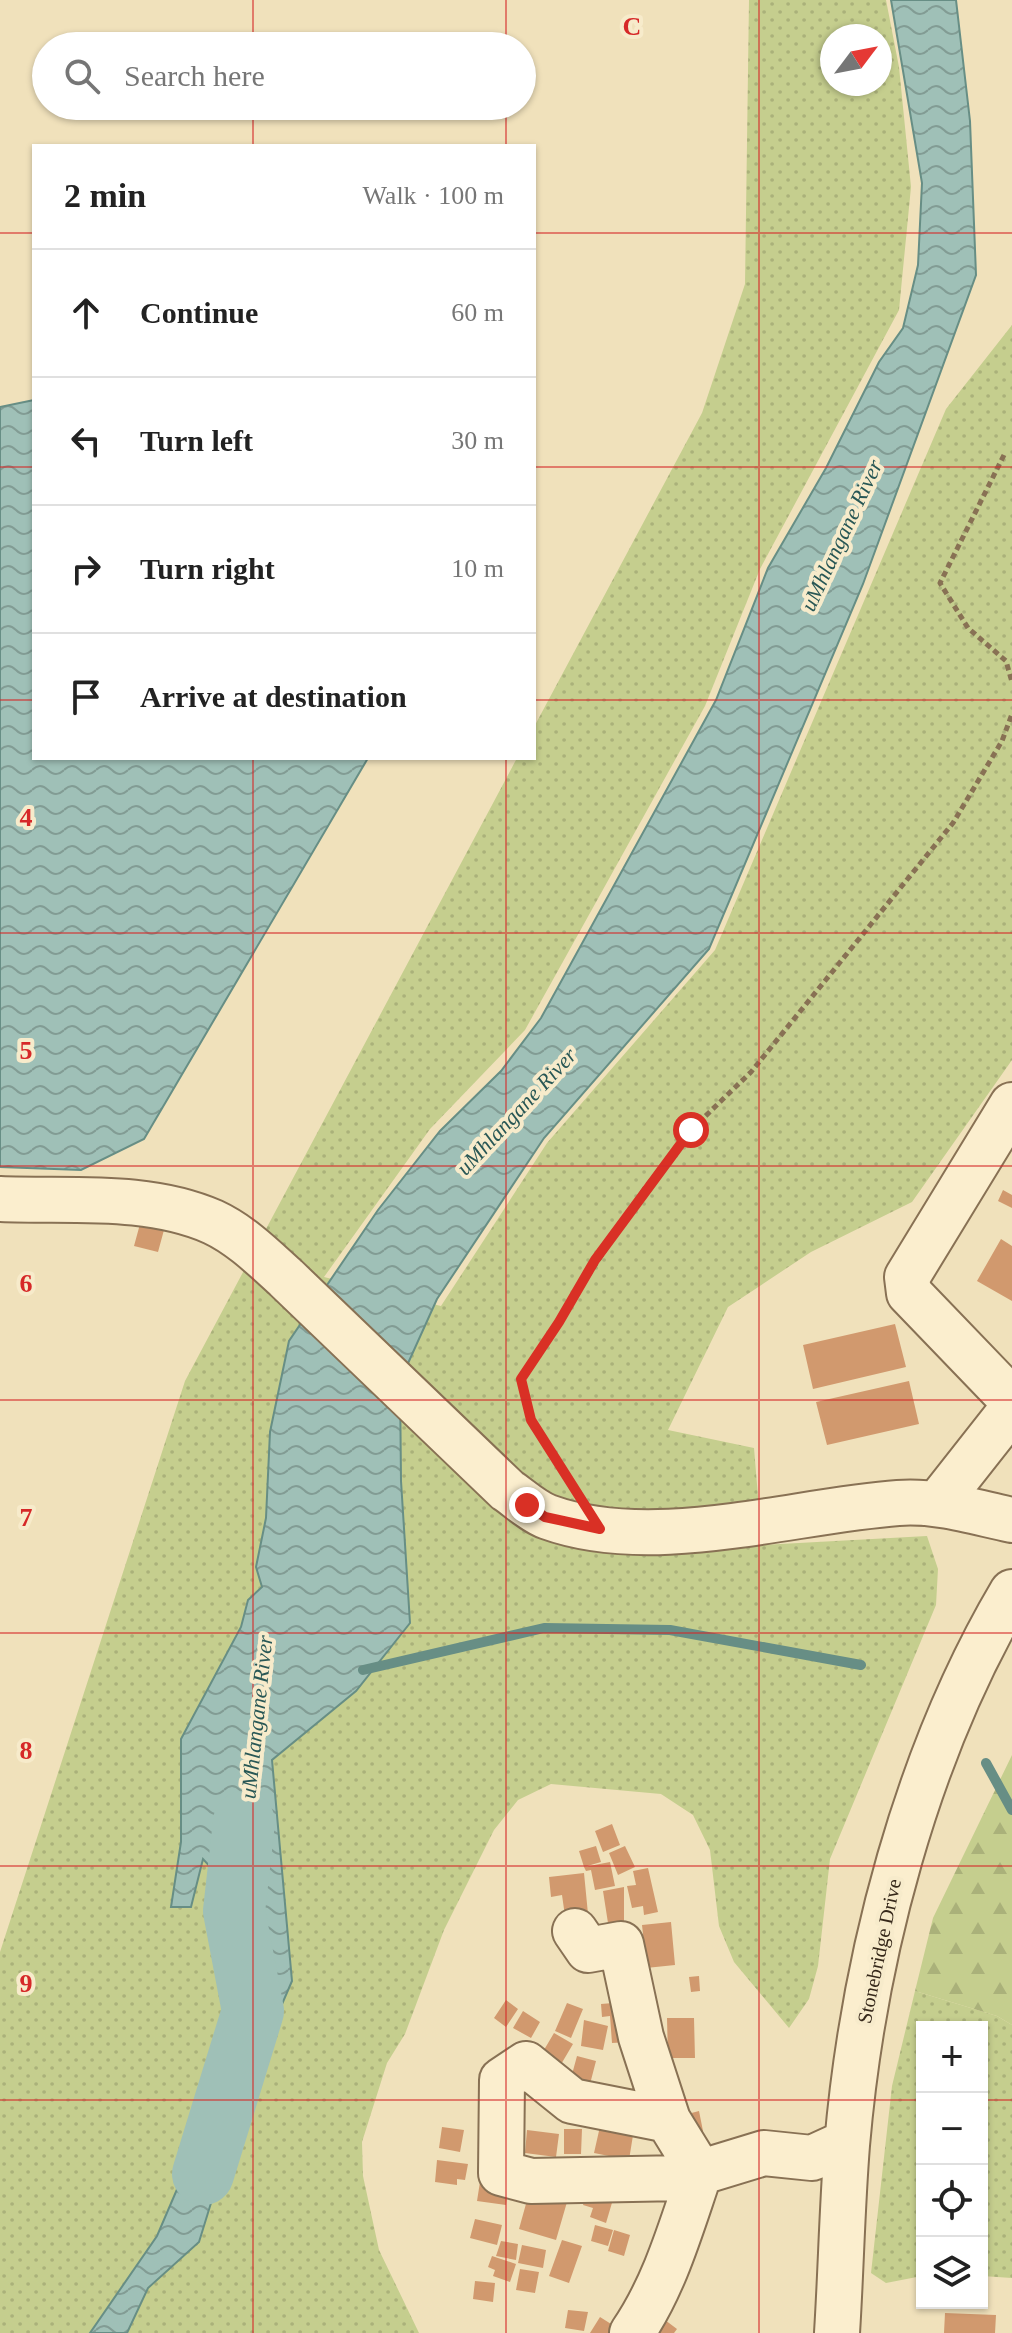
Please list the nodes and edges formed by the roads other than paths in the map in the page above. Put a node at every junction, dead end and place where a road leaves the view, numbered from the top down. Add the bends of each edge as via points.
1 (1012, 1105) edge
2 (0, 1199) edge
3 (1012, 1400) edge
4 (1012, 1409) edge
5 (938, 1503) junction
6 (1012, 1520) edge
7 (1012, 1592) edge
8 (575, 1931) dead end
9 (668, 2120) junction
10 (847, 2142) junction
11 (700, 2172) junction
12 (632, 2333) edge
13 (837, 2333) edge

1 - 3 street via 907,1277 909,1293
2 - 5 street via 145,1203 224,1229 286,1278 507,1490 545,1517 600,1529 682,1529 900,1502
4 - 5 street
5 - 6 street
7 - 10 street, Stonebridge Drive via 945,1731 887,1893
8 - 9 street via 588,1950 621,1944 641,2037
9 - 11 street
9 - 11 street via 572,2101 526,2064 502,2080 501,2173 560,2181 682,2178
10 - 11 street via 812,2158 764,2153
10 - 13 street, Stonebridge Drive
11 - 12 street via 667,2266

